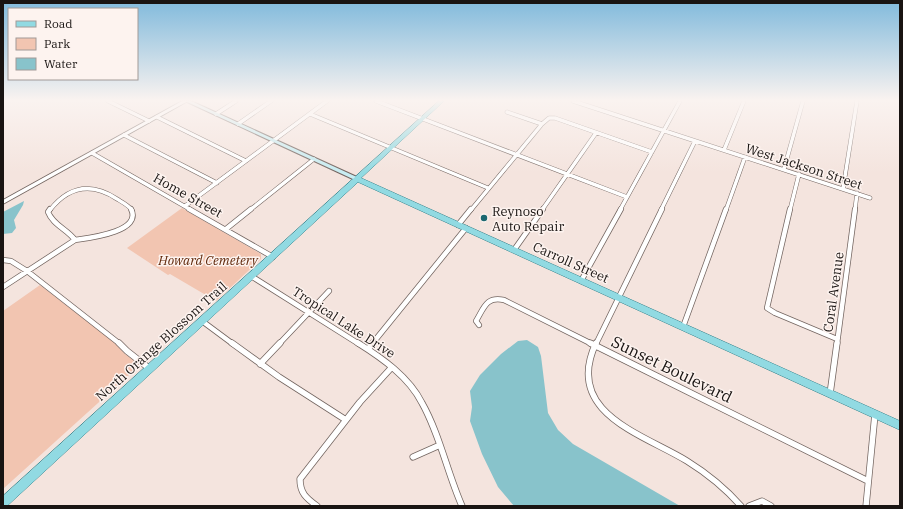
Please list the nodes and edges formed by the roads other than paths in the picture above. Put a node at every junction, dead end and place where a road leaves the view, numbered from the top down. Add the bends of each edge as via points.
1 (542, 124) edge
2 (144, 125) edge
3 (173, 125) edge
4 (240, 125) edge
5 (296, 125) edge
6 (336, 125) edge
7 (417, 125) edge
8 (438, 125) edge
9 (573, 125) edge
10 (645, 125) edge
11 (667, 125) edge
12 (734, 125) edge
13 (796, 125) edge
14 (853, 125) edge
15 (664, 131) junction
16 (596, 133) junction
17 (124, 135) junction
18 (274, 141) junction
19 (695, 141) junction
20 (392, 148) junction
21 (724, 150) junction
22 (652, 152) junction
23 (92, 153) junction
24 (516, 154) junction
25 (745, 157) junction
26 (314, 159) junction
27 (246, 161) junction
28 (784, 169) junction
29 (567, 174) junction
30 (799, 174) junction
31 (358, 179) junction
32 (217, 183) junction
33 (488, 188) junction
34 (843, 189) junction
35 (857, 193) junction
36 (627, 197) junction
37 (870, 198) dead end
38 (3, 202) edge
39 (185, 206) junction
40 (458, 225) junction
41 (466, 228) junction
42 (226, 229) junction
43 (75, 240) junction
44 (514, 250) junction
45 (273, 257) junction
46 (3, 260) edge
47 (27, 271) junction
48 (251, 276) junction
49 (581, 281) junction
50 (3, 287) edge
51 (330, 291) dead end
52 (619, 298) junction
53 (310, 312) junction
54 (202, 322) junction
55 (479, 325) dead end
56 (683, 327) junction
57 (838, 339) junction
58 (595, 345) junction
59 (368, 349) junction
60 (260, 364) junction
61 (392, 366) junction
62 (150, 369) junction
63 (830, 394) junction
64 (875, 414) junction
65 (346, 420) junction
66 (900, 426) edge
67 (440, 445) junction
68 (413, 457) dead end
69 (868, 481) junction
70 (3, 503) edge
71 (316, 506) edge
72 (462, 506) edge
73 (741, 506) edge
74 (749, 506) edge
75 (771, 506) edge
76 (866, 506) edge

1 - 24 street
2 - 17 street
3 - 27 street
4 - 18 main road, Carroll Street
5 - 18 street
6 - 20 street
7 - 20 main road, North Orange Blossom Trail
8 - 24 street
9 - 16 street
10 - 15 street, West Jackson Street
11 - 15 street
12 - 21 street
13 - 28 street
14 - 34 street
15 - 19 street, West Jackson Street
15 - 22 street
16 - 22 street
16 - 29 street
17 - 23 street
17 - 32 street
18 - 26 main road, Carroll Street
18 - 27 street
19 - 21 street, West Jackson Street
19 - 52 street
20 - 31 main road, North Orange Blossom Trail
20 - 33 street
21 - 25 street, West Jackson Street
22 - 36 street
23 - 38 street
23 - 39 street, Home Street
24 - 29 street
24 - 33 street
25 - 28 street, West Jackson Street
25 - 56 street
26 - 31 main road, Carroll Street
26 - 42 street
27 - 32 street
28 - 30 street, West Jackson Street
29 - 36 street
29 - 44 street
30 - 34 street, West Jackson Street
30 - 57 street via 768,299 768,308
31 - 40 main road, Carroll Street
31 - 45 main road, North Orange Blossom Trail
32 - 39 street
33 - 40 street
34 - 35 street, West Jackson Street
35 - 37 street, West Jackson Street
35 - 57 street, Coral Avenue
36 - 49 street
39 - 42 street, Home Street
40 - 41 main road, Carroll Street
41 - 44 main road, Carroll Street
41 - 59 street
42 - 45 street, Home Street
43 - 43 street via 117,232 132,219 131,208 93,186 71,192 52,205 48,212 49,217 72,234
43 - 47 street
44 - 49 main road, Carroll Street
45 - 48 main road, North Orange Blossom Trail
46 - 47 street via 11,261
47 - 50 street
47 - 62 street via 116,339
48 - 53 street, Tropical Lake Drive
48 - 54 main road, North Orange Blossom Trail
49 - 52 main road, Carroll Street
51 - 53 street
52 - 56 main road, Carroll Street
52 - 58 street
53 - 59 street, Tropical Lake Drive
53 - 60 street
54 - 60 street
54 - 62 main road, North Orange Blossom Trail
55 - 58 street, Sunset Boulevard via 476,321 487,302 500,298
56 - 63 main road, Carroll Street
57 - 63 street, Coral Avenue
58 - 69 street, Sunset Boulevard
58 - 73 street via 588,373 593,393 605,411 624,428 710,475
59 - 61 street, Tropical Lake Drive
60 - 65 street
61 - 65 street
61 - 67 street, Tropical Lake Drive via 422,402
62 - 70 main road, North Orange Blossom Trail
63 - 64 main road, Carroll Street
64 - 66 main road, Carroll Street
64 - 69 street
65 - 71 street via 300,479 302,495
67 - 68 street
67 - 72 street, Tropical Lake Drive
69 - 76 street
74 - 75 street via 762,501

